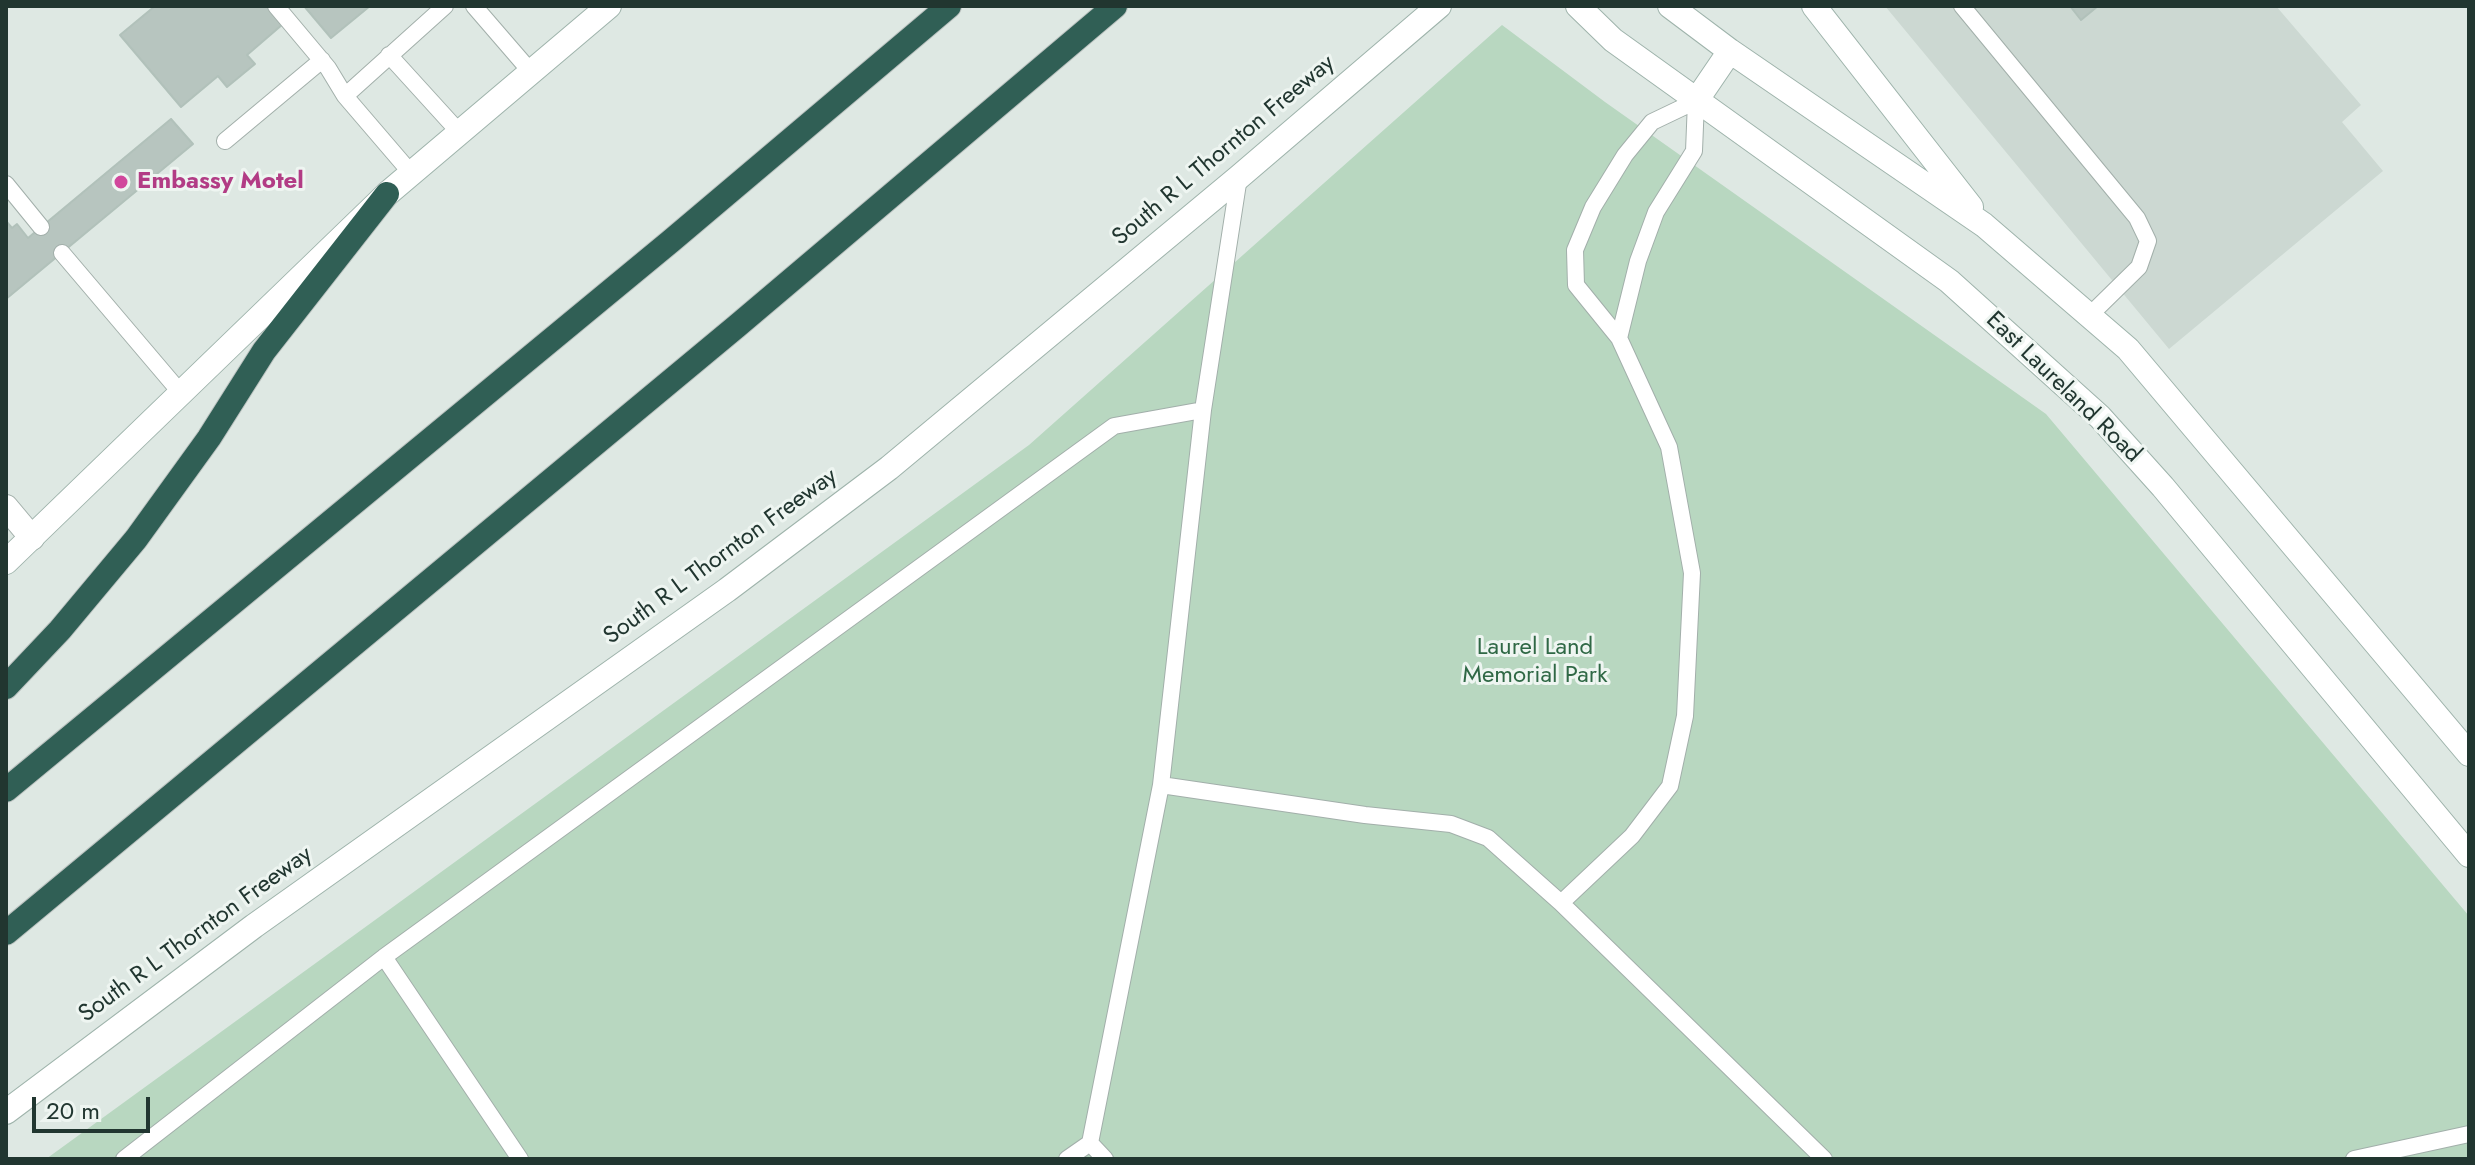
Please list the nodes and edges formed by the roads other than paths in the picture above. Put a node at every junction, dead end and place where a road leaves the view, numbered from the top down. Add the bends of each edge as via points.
1 (276, 6) edge
2 (445, 6) edge
3 (474, 6) edge
4 (949, 6) edge
5 (1115, 6) edge
6 (1439, 6) edge
7 (1578, 6) edge
8 (1670, 6) edge
9 (1814, 6) edge
10 (1962, 6) edge
11 (601, 8) edge
12 (1730, 51) junction
13 (389, 55) junction
14 (322, 60) junction
15 (531, 72) junction
16 (345, 96) junction
17 (1696, 101) junction
18 (459, 132) junction
19 (225, 141) dead end
20 (411, 173) junction
21 (1239, 177) junction
22 (6, 184) edge
23 (387, 194) junction
24 (1984, 225) junction
25 (41, 227) dead end
26 (62, 253) dead end
27 (2090, 315) junction
28 (1619, 338) junction
29 (180, 392) junction
30 (1203, 410) junction
31 (6, 507) edge
32 (32, 538) junction
33 (6, 562) edge
34 (6, 687) edge
35 (2469, 754) edge
36 (1161, 785) junction
37 (6, 790) edge
38 (2469, 855) edge
39 (1561, 903) junction
40 (6, 933) edge
41 (384, 957) junction
42 (6, 1112) edge
43 (2469, 1134) edge
44 (1090, 1143) junction
45 (124, 1159) edge
46 (520, 1159) edge
47 (1067, 1159) edge
48 (1105, 1159) edge
49 (1824, 1159) edge
50 (2354, 1159) edge

1 - 14 lane
2 - 13 lane
3 - 15 lane
4 - 37 highway
5 - 40 highway
6 - 21 main road, South R L Thornton Freeway
7 - 17 main road, East Laureland Road via 1613,40
8 - 12 main road
9 - 24 main road
10 - 27 lane via 2137,218 2148,241 2139,267
11 - 15 main road
12 - 17 main road
12 - 24 main road
13 - 16 lane
13 - 18 lane
14 - 16 lane
14 - 19 lane
15 - 18 main road
16 - 20 lane
17 - 28 lane via 1694,151 1656,212
17 - 28 lane via 1652,122 1625,155 1593,207 1575,250 1576,285
17 - 38 main road, East Laureland Road via 1949,281 2100,417
18 - 20 main road
20 - 23 main road
21 - 30 lane
21 - 42 main road, South R L Thornton Freeway via 889,468 727,590 254,926
22 - 25 lane
23 - 29 main road
23 - 34 highway via 264,351 136,539
24 - 27 main road
26 - 29 lane
27 - 35 main road via 2128,349
28 - 39 lane via 1669,447 1692,573 1685,716 1670,786 1632,836
29 - 32 main road
30 - 36 lane
30 - 41 lane via 1114,426
31 - 32 main road
32 - 33 main road
36 - 39 lane via 1451,824 1488,838
36 - 44 lane
39 - 49 lane
41 - 45 lane
41 - 46 lane
43 - 50 lane
44 - 47 lane
44 - 48 lane

